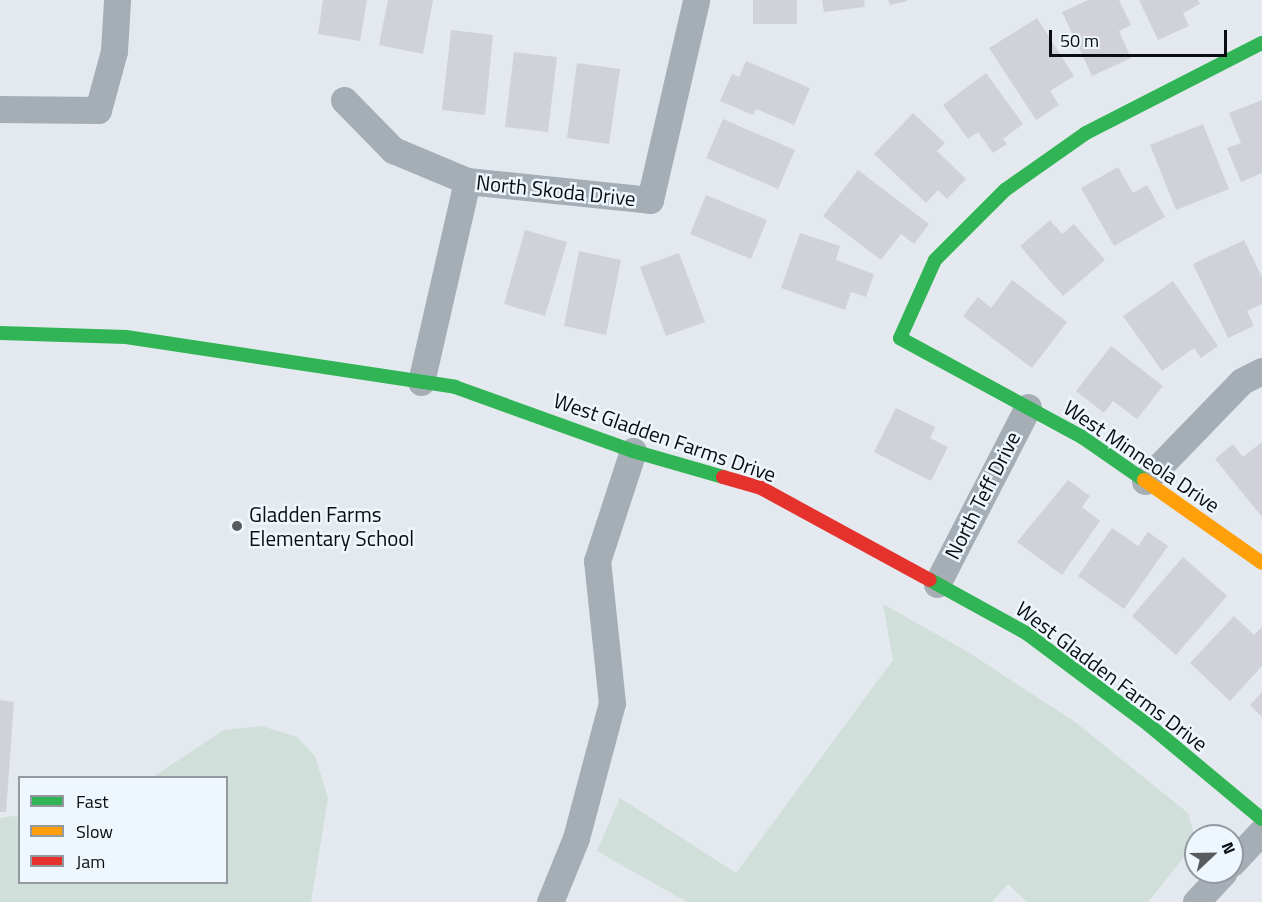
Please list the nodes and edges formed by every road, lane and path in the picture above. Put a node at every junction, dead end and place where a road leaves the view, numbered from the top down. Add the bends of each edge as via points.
1 (117, 0) edge
2 (696, 0) edge
3 (1262, 43) edge
4 (344, 100) dead end
5 (0, 109) edge
6 (466, 181) junction
7 (0, 333) edge
8 (1262, 371) edge
9 (421, 382) junction
10 (1028, 407) junction
11 (633, 451) junction
12 (1145, 481) junction
13 (1262, 563) edge
14 (936, 584) junction
15 (1262, 819) edge
16 (1262, 831) edge
17 (1244, 850) edge
18 (1213, 884) edge
19 (550, 902) edge
20 (1196, 902) edge

1 - 5 street via 114,51 98,110
2 - 6 street, North Skoda Drive via 650,200
3 - 10 street, West Minneola Drive via 1086,133 1005,190 935,260 900,338
4 - 6 street, North Skoda Drive via 393,150
6 - 9 street
7 - 9 street, West Gladden Farms Drive via 126,337
8 - 12 street via 1242,381
9 - 11 street, West Gladden Farms Drive via 455,387
10 - 12 street, West Minneola Drive via 1082,437
10 - 14 street, North Teff Drive
11 - 14 street, West Gladden Farms Drive via 761,488
11 - 19 street via 597,561 612,703 576,838
12 - 13 street, West Minneola Drive
14 - 15 street, West Gladden Farms Drive via 1026,633 1149,725
16 - 17 street
18 - 20 street

